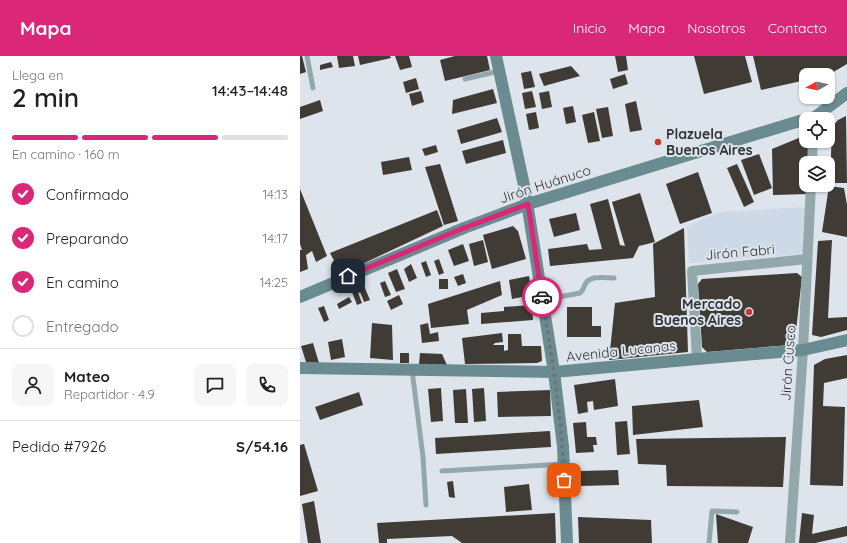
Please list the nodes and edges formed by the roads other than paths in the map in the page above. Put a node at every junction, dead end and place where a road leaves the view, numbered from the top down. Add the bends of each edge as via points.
1 (307, 56) edge
2 (496, 56) edge
3 (500, 71) junction
4 (465, 79) dead end
5 (313, 88) dead end
6 (847, 93) edge
7 (819, 112) edge
8 (799, 121) edge
9 (811, 192) edge
10 (528, 204) junction
11 (807, 259) junction
12 (614, 278) dead end
13 (300, 296) edge
14 (543, 300) junction
15 (847, 340) edge
16 (803, 350) junction
17 (697, 359) junction
18 (300, 368) edge
19 (412, 370) junction
20 (554, 372) junction
21 (564, 464) junction
22 (442, 471) dead end
23 (426, 505) dead end
24 (737, 512) dead end
25 (567, 543) edge
26 (709, 543) edge
27 (790, 543) edge

1 - 5 lane
2 - 3 street
3 - 4 lane
3 - 10 street
6 - 7 street, Jirón Huánuco
8 - 10 street, Jirón Huánuco
9 - 11 street, Jirón Cusco
10 - 13 street, Jirón Huánuco
10 - 14 street
11 - 16 street, Jirón Cusco
11 - 17 street, Jirón Fabri via 692,271
12 - 14 lane via 590,279 580,293
14 - 20 street
15 - 16 street, Avenida Lucanas
16 - 17 street, Avenida Lucanas
16 - 27 street, Jirón Cusco
17 - 20 street, Avenida Lucanas
18 - 19 street, Avenida Lucanas
19 - 20 street, Avenida Lucanas
19 - 23 lane
20 - 21 street
21 - 22 lane
21 - 25 street
24 - 26 lane via 712,511

